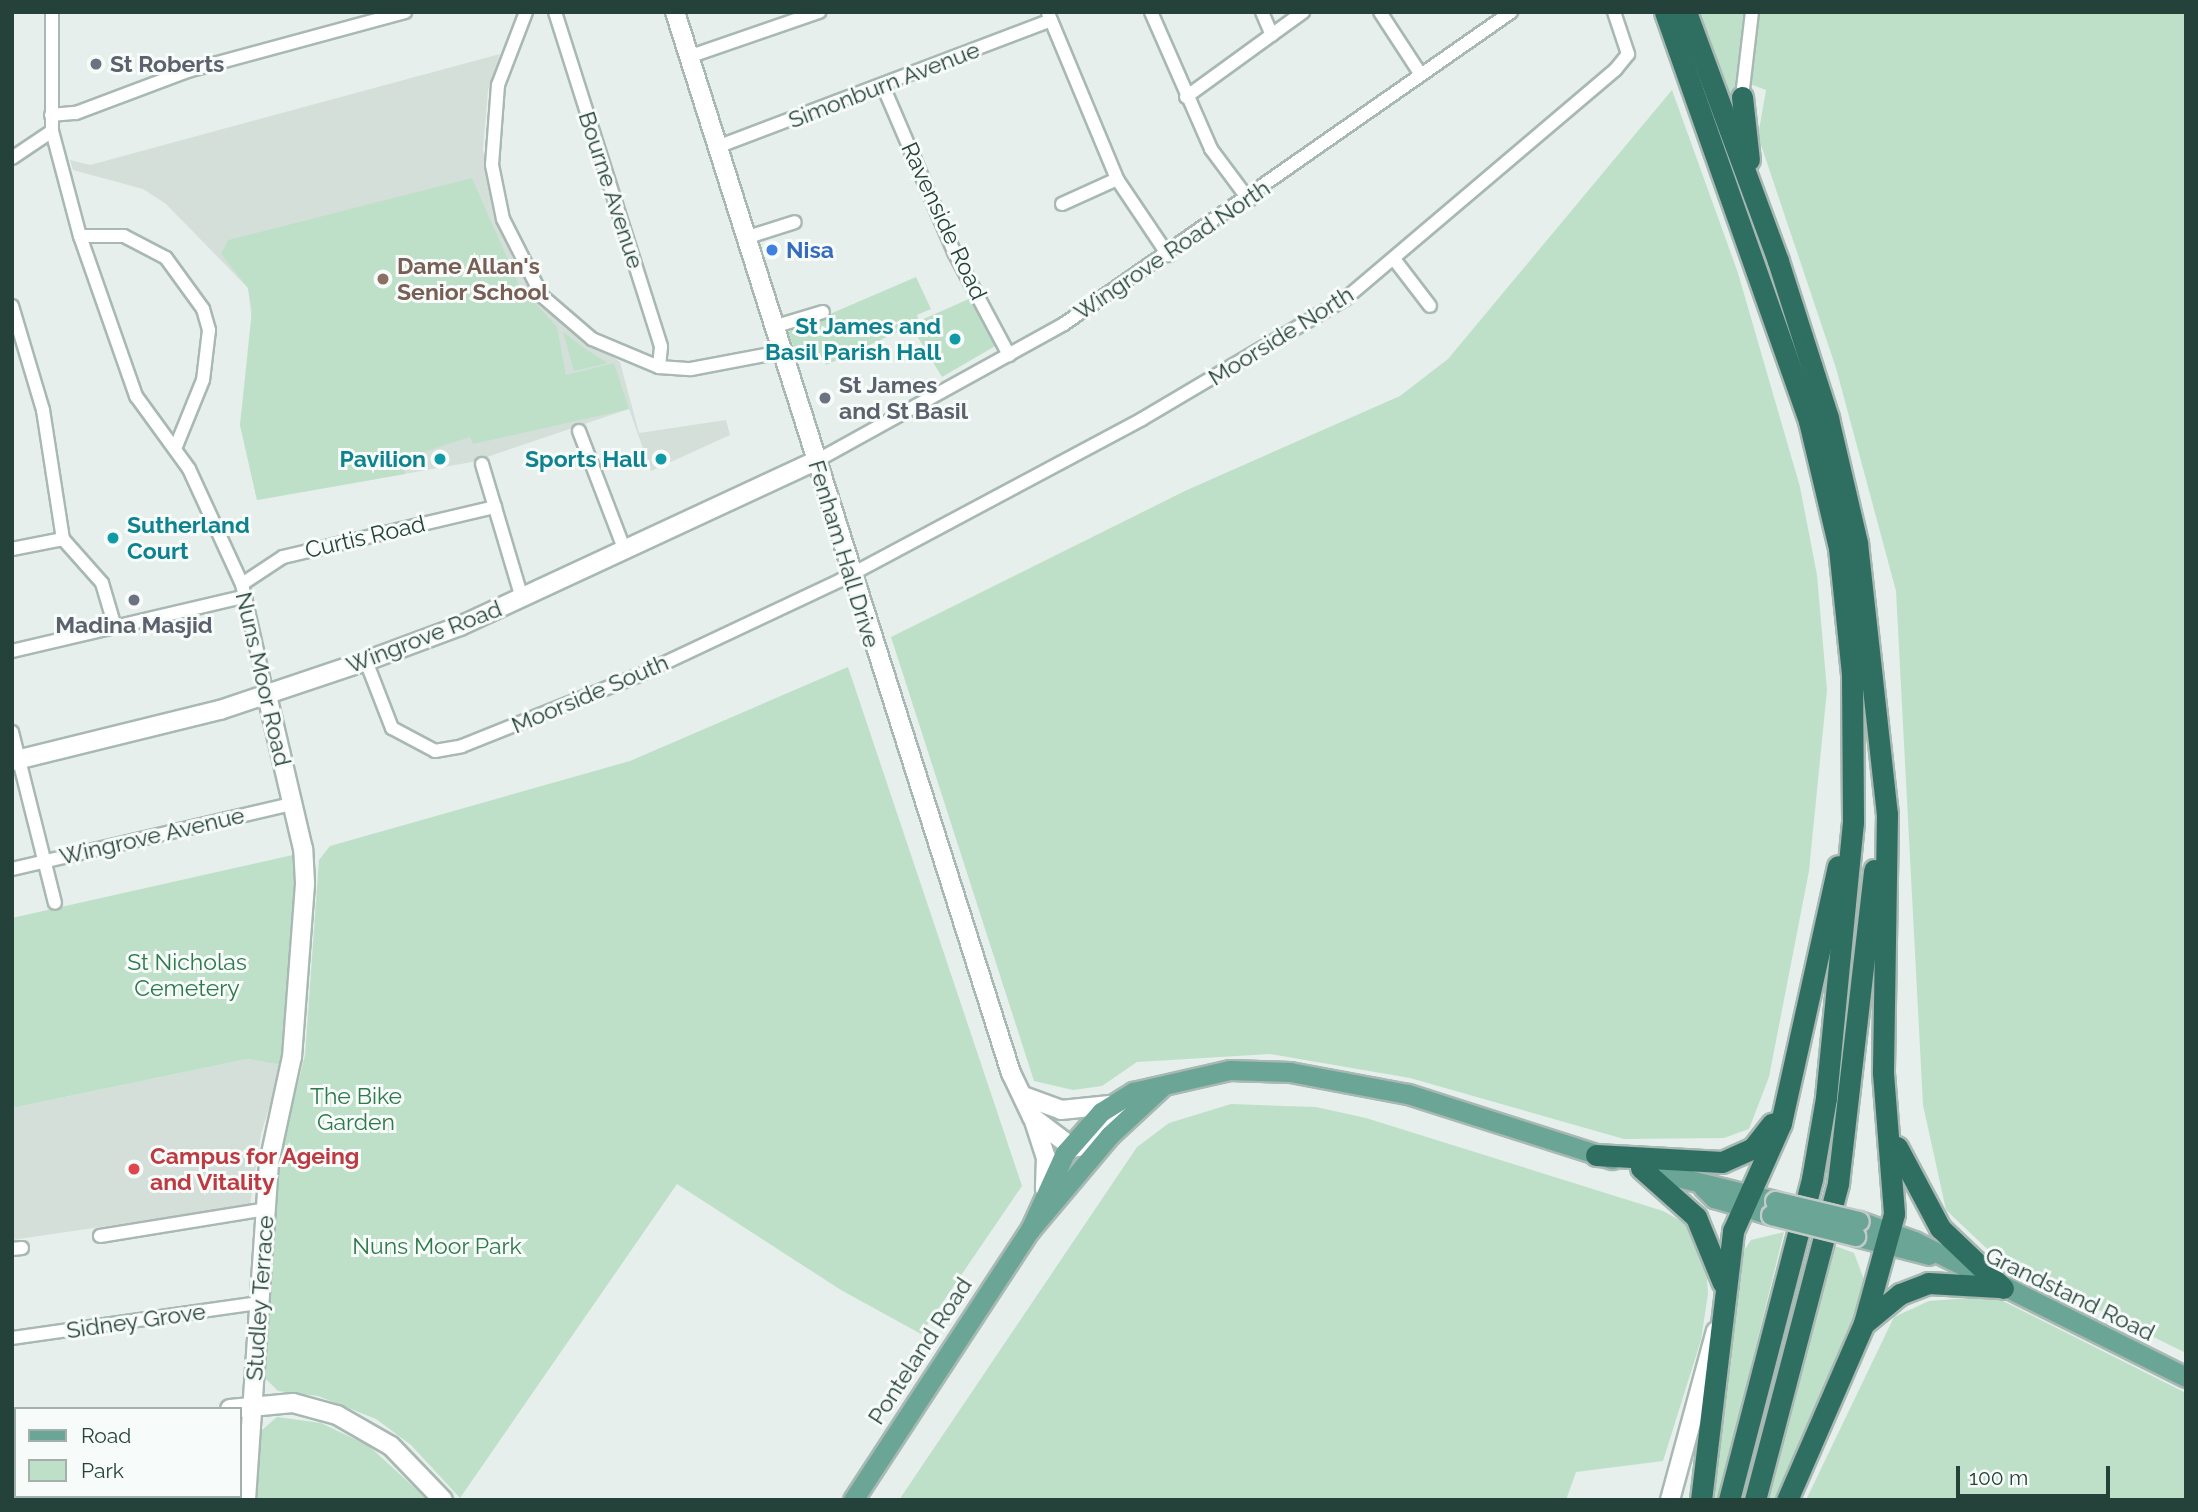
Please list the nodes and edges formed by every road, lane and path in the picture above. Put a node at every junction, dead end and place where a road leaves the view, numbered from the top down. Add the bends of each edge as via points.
1 (52, 12) edge
2 (405, 12) edge
3 (526, 12) edge
4 (555, 12) edge
5 (675, 12) edge
6 (819, 12) edge
7 (1151, 12) edge
8 (1262, 12) edge
9 (1303, 12) edge
10 (1380, 12) edge
11 (1511, 12) edge
12 (1614, 12) edge
13 (1665, 12) edge
14 (1686, 12) edge
15 (1752, 12) edge
16 (1049, 16) edge
17 (1272, 35) junction
18 (688, 57) junction
19 (1421, 75) junction
20 (883, 86) junction
21 (1186, 97) junction
22 (1742, 97) joint
23 (51, 115) junction
24 (52, 131) junction
25 (717, 147) junction
26 (12, 158) edge
27 (1117, 180) junction
28 (1753, 193) junction
29 (1249, 200) junction
30 (1062, 204) dead end
31 (795, 222) dead end
32 (80, 236) junction
33 (745, 238) junction
34 (1168, 255) junction
35 (1394, 259) junction
36 (12, 306) edge
37 (1430, 306) dead end
38 (823, 312) dead end
39 (773, 327) junction
40 (781, 352) junction
41 (1009, 355) junction
42 (659, 368) junction
43 (579, 431) dead end
44 (175, 449) junction
45 (816, 461) junction
46 (482, 464) dead end
47 (495, 506) junction
48 (63, 539) junction
49 (12, 549) edge
50 (625, 551) junction
51 (850, 575) junction
52 (244, 590) junction
53 (522, 598) junction
54 (115, 627) junction
55 (12, 651) edge
56 (366, 662) junction
57 (267, 695) junction
58 (12, 732) edge
59 (1880, 746) junction
60 (1855, 749) junction
61 (15, 760) edge
62 (292, 804) junction
63 (44, 862) junction
64 (12, 869) edge
65 (55, 904) dead end
66 (292, 1057) joint
67 (1883, 1073) junction
68 (1160, 1089) junction
69 (1789, 1091) junction
70 (1022, 1095) junction
71 (1110, 1105) junction
72 (1032, 1117) junction
73 (1078, 1149) junction
74 (1596, 1155) junction
75 (1641, 1168) junction
76 (1045, 1189) junction
77 (1744, 1200) junction
78 (266, 1209) junction
79 (1030, 1230) junction
80 (100, 1236) dead end
81 (1889, 1239) junction
82 (2003, 1288) junction
83 (1724, 1289) junction
84 (259, 1303) junction
85 (1721, 1317) junction
86 (1864, 1323) junction
87 (12, 1338) edge
88 (2186, 1377) edge
89 (254, 1405) junction
90 (242, 1407) edge
91 (246, 1500) edge
92 (443, 1500) edge
93 (853, 1500) edge
94 (1670, 1500) edge
95 (1700, 1500) edge
96 (1729, 1500) edge
97 (1755, 1500) edge
98 (1787, 1500) edge

1 - 23 street, Nuns Moor Road
2 - 23 street via 188,71 76,113
3 - 42 street via 508,51 493,116 493,175 503,219 542,296 565,318 622,356
4 - 42 street, Bourne Avenue via 661,347
5 - 18 street, Fenham Hall Drive
6 - 18 street
7 - 21 street
8 - 17 street
9 - 17 street
10 - 19 street
11 - 19 street, Wingrove Road North
12 - 35 street, Moorside North via 1628,54 1616,69
13 - 60 highway via 1809,421 1839,548
14 - 28 highway
15 - 22 street
16 - 20 street, Simonburn Avenue
16 - 27 street
17 - 21 street
18 - 25 street, Fenham Hall Drive
19 - 29 street, Wingrove Road North
20 - 25 street, Simonburn Avenue
20 - 41 street, Ravenside Road via 954,253
21 - 29 street via 1211,149
22 - 28 highway
23 - 24 street, Nuns Moor Road
24 - 26 street
24 - 32 street, Nuns Moor Road
25 - 33 street, Fenham Hall Drive
27 - 30 street
27 - 34 street
28 - 59 highway via 1805,337 1854,530
29 - 34 street, Wingrove Road North
31 - 33 street
32 - 44 street, Nuns Moor Road via 136,396
32 - 44 street via 124,236 166,258 204,309 209,330 204,380
33 - 39 street, Fenham Hall Drive
34 - 41 street, Wingrove Road North
35 - 37 street
35 - 51 street, Moorside North via 1345,299 1177,399
36 - 48 street via 43,410
38 - 39 street
39 - 40 street, Fenham Hall Drive
40 - 42 street via 691,369
40 - 45 street, Fenham Hall Drive
41 - 45 street, Wingrove Road North
43 - 50 street
44 - 52 street, Nuns Moor Road
45 - 50 street, Wingrove Road
45 - 51 street, Fenham Hall Drive
46 - 47 street
47 - 52 street, Curtis Road via 283,557
47 - 53 street
48 - 49 street
48 - 54 street via 102,583
50 - 53 street, Wingrove Road
51 - 56 street, Moorside South via 637,676 462,746 435,751 393,728
51 - 70 street, Fenham Hall Drive
52 - 54 street
52 - 57 street, Nuns Moor Road
53 - 56 street, Wingrove Road
54 - 55 street
56 - 57 street, Wingrove Road
57 - 61 street, Wingrove Road
57 - 62 street, Nuns Moor Road
58 - 61 street
59 - 67 highway via 1887,814
59 - 97 highway via 1872,895 1849,1117
60 - 69 highway via 1833,892
60 - 96 highway via 1826,1098 1812,1180
61 - 63 street
62 - 63 street, Wingrove Avenue
62 - 66 street, Nuns Moor Road via 305,883
63 - 64 street, Wingrove Avenue
63 - 65 street
66 - 78 street, Studley Terrace
67 - 81 highway via 1895,1200
67 - 82 highway via 1897,1149 1918,1196 1952,1244
68 - 71 main road, Ponteland Road
68 - 73 main road, Ponteland Road
68 - 74 main road, Grandstand Road via 1230,1070 1290,1072 1408,1094
69 - 74 highway via 1765,1136 1738,1157 1682,1163
69 - 77 highway via 1773,1145
70 - 71 street via 1061,1110
70 - 72 street, Fenham Hall Drive
70 - 73 street
71 - 73 main road, Ponteland Road
72 - 73 street, Fenham Hall Drive
72 - 76 street via 1046,1157
73 - 76 main road, Ponteland Road
73 - 79 main road, Ponteland Road
74 - 75 main road, Grandstand Road
75 - 77 main road, Grandstand Road
75 - 83 highway via 1696,1217
76 - 79 main road, Ponteland Road
77 - 81 main road, Grandstand Road, bridge
77 - 83 highway
78 - 80 street
78 - 84 street, Studley Terrace
79 - 93 main road, Ponteland Road
81 - 82 main road, Grandstand Road
81 - 86 highway
82 - 86 highway via 1966,1281 1928,1283 1891,1300
82 - 88 main road, Grandstand Road
83 - 85 highway
84 - 87 street, Sidney Grove
84 - 89 street, Studley Terrace
85 - 94 street
85 - 95 highway
86 - 98 highway
89 - 90 street
89 - 91 street, Studley Terrace
89 - 92 street via 307,1405 344,1418 391,1446

